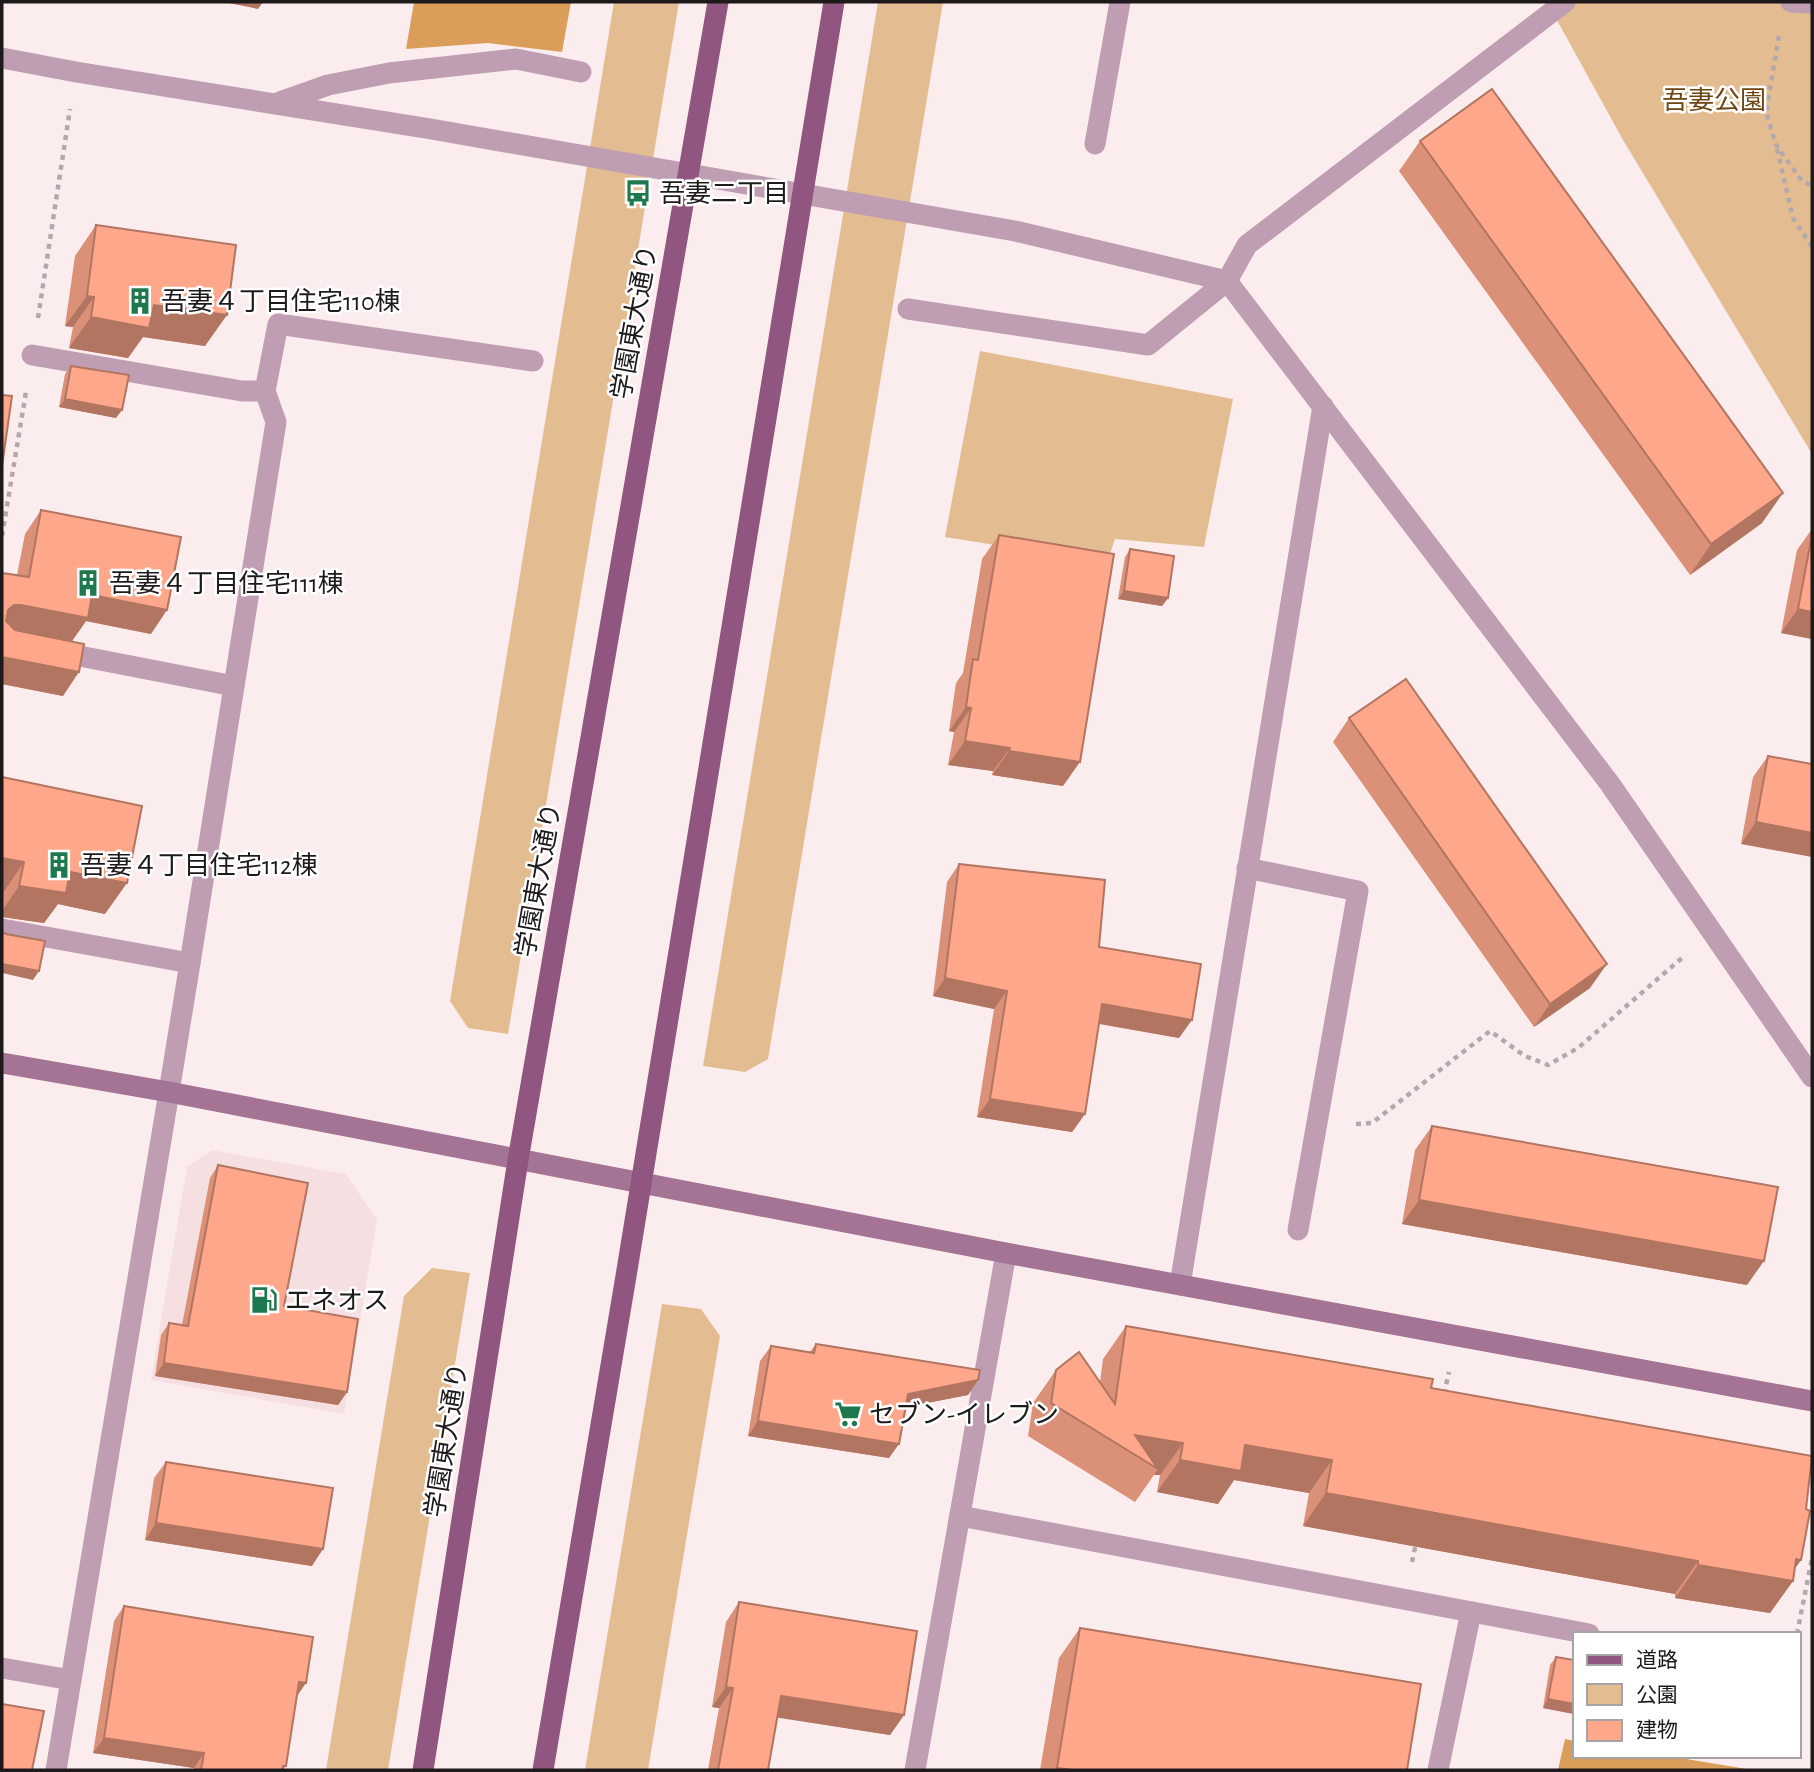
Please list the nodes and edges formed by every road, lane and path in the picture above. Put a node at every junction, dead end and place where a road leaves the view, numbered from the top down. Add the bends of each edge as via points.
1 (718, 2) edge
2 (834, 2) edge
3 (1119, 2) edge
4 (1565, 2) edge
5 (1791, 2) edge
6 (1812, 3) edge
7 (1781, 26) dead end
8 (2, 58) edge
9 (76, 72) junction
10 (581, 72) dead end
11 (278, 103) junction
12 (1095, 144) dead end
13 (1776, 145) junction
14 (1812, 186) edge
15 (1812, 247) edge
16 (1227, 281) junction
17 (908, 309) dead end
18 (32, 355) junction
19 (533, 361) dead end
20 (265, 391) junction
21 (1323, 406) junction
22 (2, 536) edge
23 (2, 641) edge
24 (234, 686) junction
25 (1247, 868) junction
26 (2, 929) edge
27 (1712, 932) junction
28 (190, 963) junction
29 (2, 1063) edge
30 (1812, 1077) edge
31 (169, 1092) junction
32 (1316, 1126) junction
33 (518, 1160) junction
34 (641, 1185) junction
35 (1298, 1230) dead end
36 (1006, 1253) junction
37 (1180, 1285) junction
38 (1449, 1371) dead end
39 (1444, 1398) edge
40 (1812, 1401) edge
41 (960, 1516) junction
42 (1418, 1532) edge
43 (1812, 1558) edge
44 (1405, 1599) junction
45 (1471, 1612) junction
46 (1578, 1632) edge
47 (1797, 1632) edge
48 (2, 1668) edge
49 (71, 1680) junction
50 (56, 1770) edge
51 (423, 1770) edge
52 (543, 1770) edge
53 (915, 1770) edge
54 (1437, 1770) edge

1 - 33 main road, 学園東大通り
2 - 34 main road
3 - 12 street
4 - 16 street via 1247,245
5 - 6 street
7 - 13 path via 1766,112
8 - 9 street
9 - 11 street
9 - 18 path
10 - 11 street via 516,59 389,73 328,85
11 - 16 street via 1015,231
13 - 14 path via 1802,181
13 - 15 path via 1793,218
16 - 17 street via 1148,345
16 - 21 street
18 - 20 street
18 - 22 path
19 - 20 street via 278,324
20 - 24 street via 276,422
21 - 25 street
21 - 27 street via 1610,783
23 - 24 street
24 - 28 street
25 - 32 street via 1357,891
25 - 37 street
26 - 28 street
27 - 30 street
27 - 32 path via 1578,1048 1548,1065 1525,1056 1490,1031 1372,1124
28 - 31 street
29 - 31 street
31 - 33 street
31 - 49 street
32 - 35 street
33 - 34 street
33 - 51 main road, 学園東大通り
34 - 36 street
34 - 52 main road
36 - 37 street
36 - 41 street
37 - 40 street
38 - 39 path
41 - 44 street
41 - 53 street
42 - 44 path
43 - 47 path
44 - 45 street
45 - 46 street
45 - 54 street
48 - 49 street
49 - 50 street

